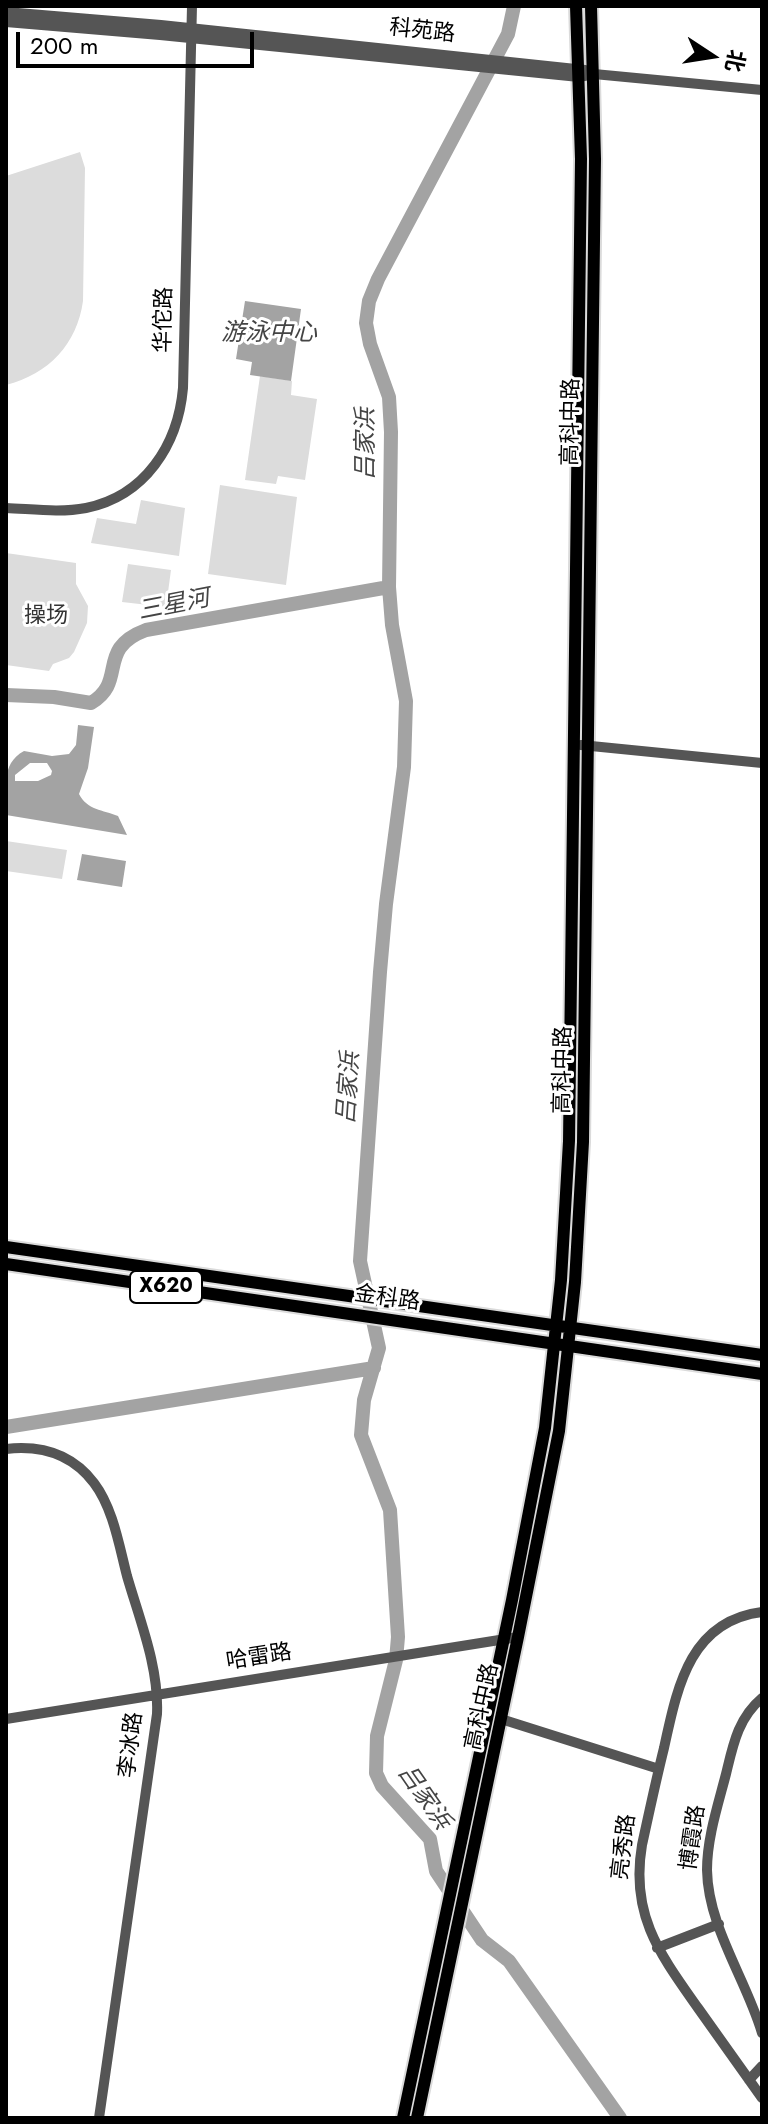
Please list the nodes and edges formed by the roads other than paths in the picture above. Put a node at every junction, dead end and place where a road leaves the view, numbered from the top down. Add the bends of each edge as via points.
1 (189, 6) edge
2 (576, 6) edge
3 (591, 6) edge
4 (6, 12) edge
5 (6, 22) edge
6 (189, 33) junction
7 (579, 72) junction
8 (594, 74) junction
9 (762, 90) edge
10 (6, 506) edge
11 (574, 745) junction
12 (588, 745) junction
13 (762, 763) edge
14 (6, 1247) edge
15 (6, 1264) edge
16 (557, 1327) junction
17 (571, 1329) junction
18 (555, 1344) junction
19 (570, 1347) junction
20 (762, 1355) edge
21 (762, 1374) edge
22 (6, 1449) edge
23 (762, 1612) edge
24 (518, 1637) junction
25 (504, 1638) junction
26 (158, 1694) junction
27 (762, 1698) edge
28 (6, 1719) edge
29 (501, 1719) junction
30 (659, 1769) junction
31 (719, 1924) junction
32 (657, 1948) junction
33 (762, 2033) edge
34 (762, 2066) edge
35 (749, 2080) junction
36 (762, 2098) edge
37 (99, 2118) edge
38 (403, 2118) edge
39 (417, 2118) edge

1 - 6 street, 华佗路
2 - 7 main road, 高科中路
3 - 8 main road, 高科中路
4 - 6 street, 科苑路
5 - 6 street, 科苑路
6 - 7 street, 科苑路
6 - 10 street, 华佗路 via 178,388 169,435 141,473 113,494 71,505
7 - 8 street, 科苑路
7 - 11 main road, 高科中路
8 - 9 street, 科苑路
8 - 12 main road, 高科中路
11 - 12 street
11 - 16 main road, 高科中路 via 569,1141
12 - 13 street
12 - 17 main road, 高科中路 via 583,1142
14 - 16 main road, 金科路 / X620
15 - 18 main road, 金科路 / X620
16 - 17 main road, 金科路 / X620
16 - 18 main road, 高科中路
17 - 19 main road, 高科中路
17 - 20 main road, 金科路 / X620
18 - 19 main road, 金科路 / X620
18 - 25 main road, 高科中路 via 535,1487
19 - 21 main road, 金科路 / X620
19 - 24 main road, 高科中路
22 - 26 street, 李冰路 via 65,1456 94,1483 114,1526
23 - 30 street, 亮秀路 via 715,1632 691,1659 676,1695
24 - 25 street, 哈雷路
24 - 29 main road, 高科中路
25 - 26 street, 哈雷路
25 - 38 main road, 高科中路
26 - 28 street, 哈雷路
26 - 37 street, 李冰路
27 - 31 street, 博霞路 via 737,1731 712,1834 708,1879
29 - 30 street
29 - 39 main road, 高科中路
30 - 32 street, 亮秀路 via 638,1870 644,1915
31 - 32 street
31 - 33 street, 博霞路
32 - 35 street, 亮秀路
34 - 35 street
35 - 36 street, 亮秀路

